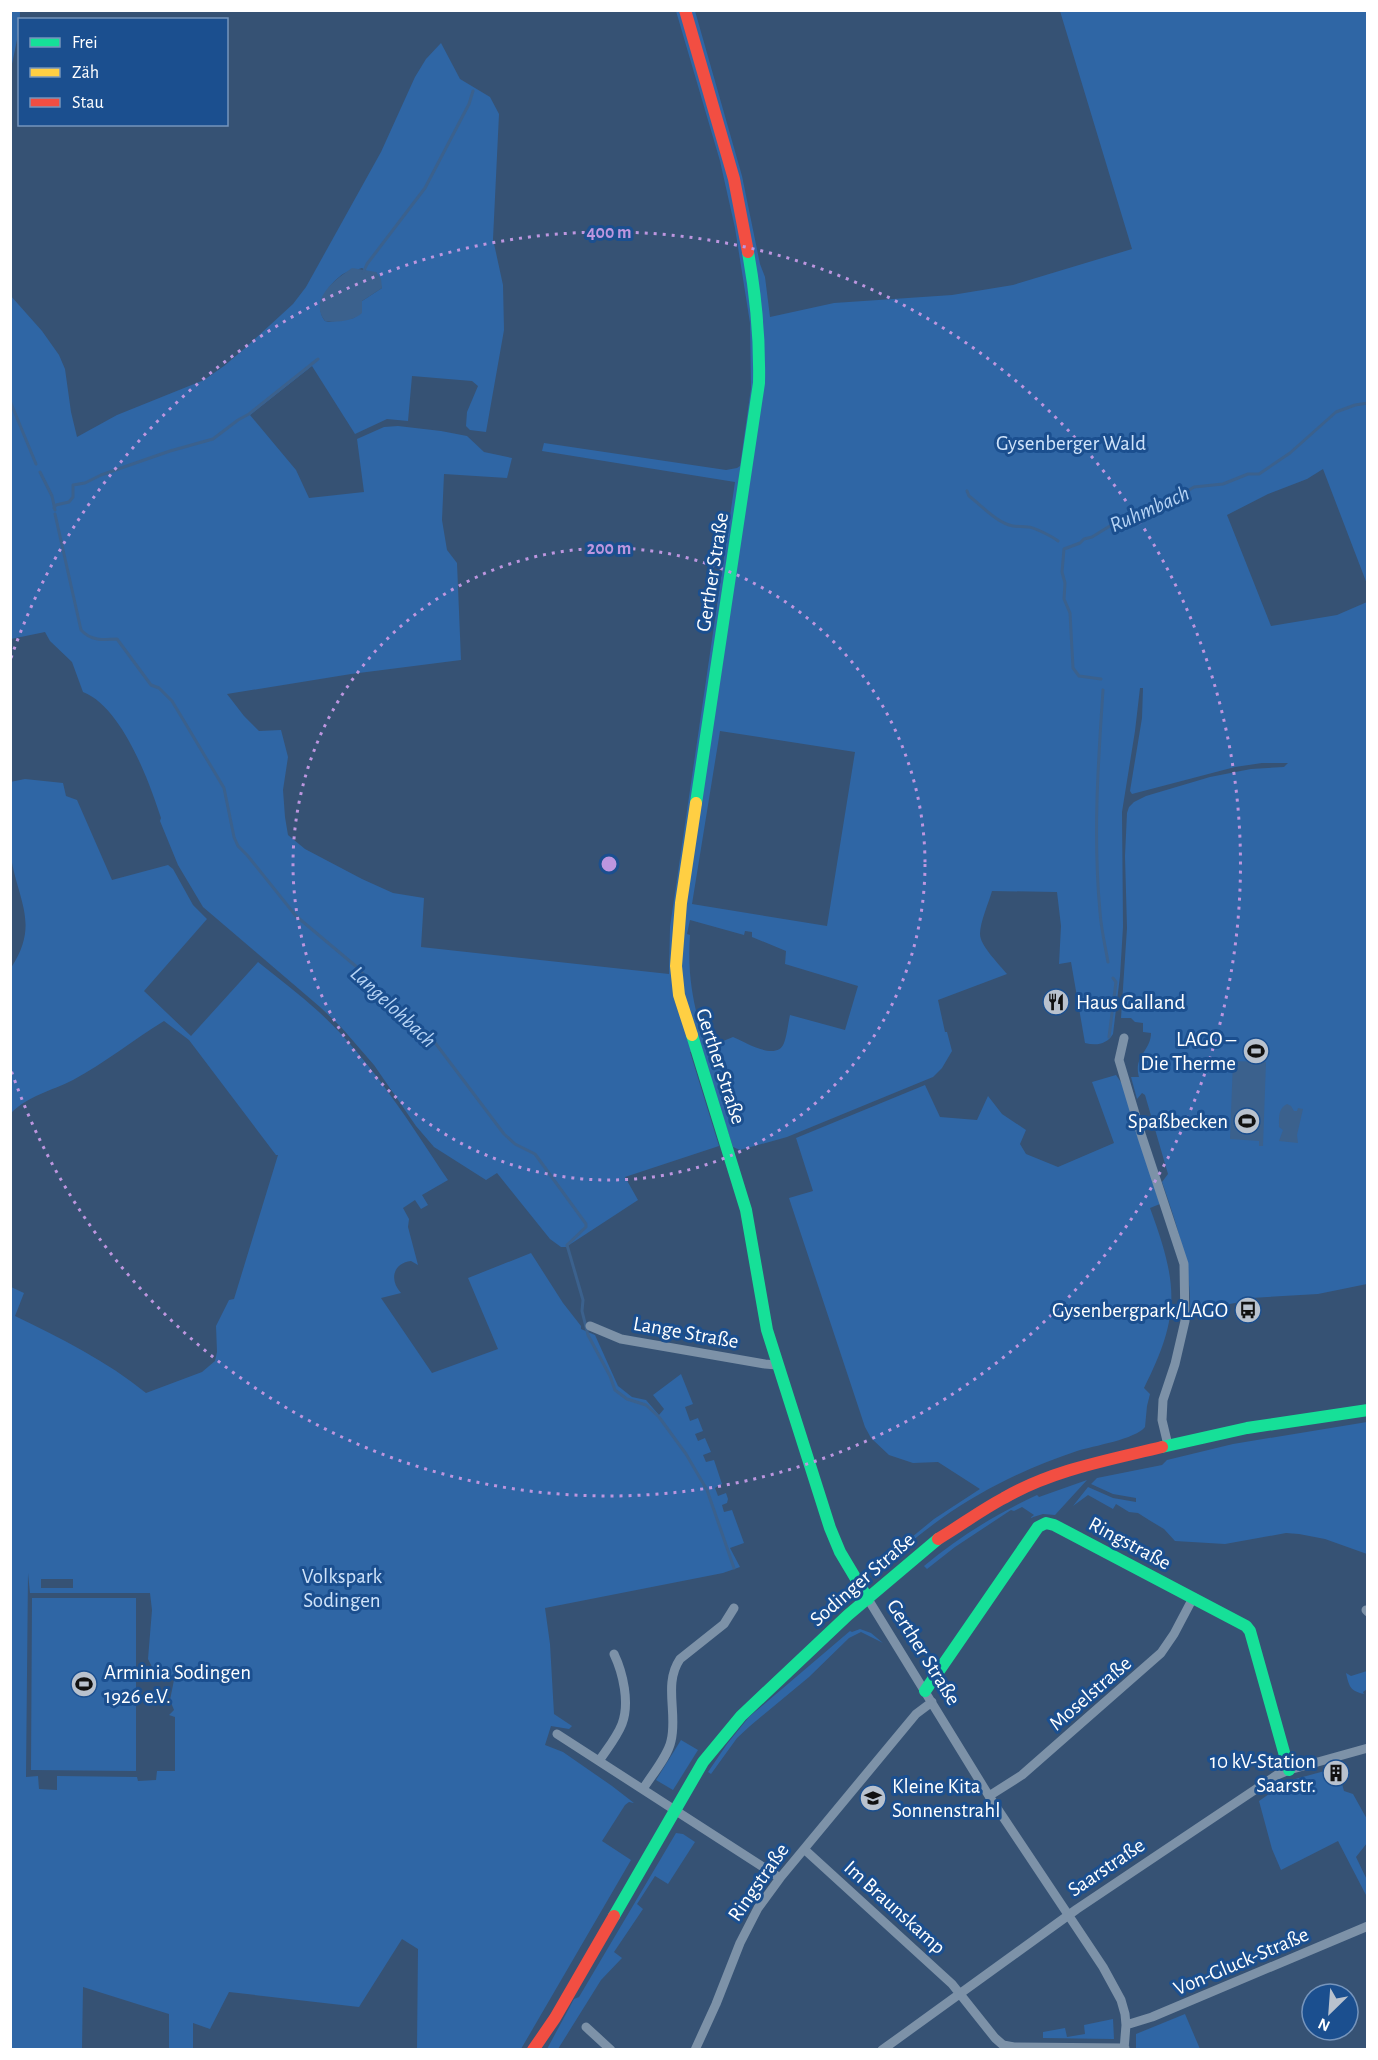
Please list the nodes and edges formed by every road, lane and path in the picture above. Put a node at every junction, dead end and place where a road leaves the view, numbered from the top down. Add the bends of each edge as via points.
1 (685, 10) edge
2 (1124, 1038) dead end
3 (590, 1326) dead end
4 (777, 1365) junction
5 (1368, 1410) edge
6 (1168, 1445) junction
7 (1193, 1598) junction
8 (868, 1599) junction
9 (734, 1608) dead end
10 (614, 1654) dead end
11 (925, 1691) junction
12 (932, 1702) junction
13 (557, 1734) dead end
14 (1368, 1748) edge
15 (599, 1761) junction
16 (1289, 1770) junction
17 (643, 1789) junction
18 (989, 1796) junction
19 (676, 1810) junction
20 (804, 1850) junction
21 (780, 1878) junction
22 (1069, 1914) junction
23 (1368, 1926) edge
24 (959, 1992) junction
25 (555, 2018) junction
26 (1126, 2025) junction
27 (586, 2027) dead end
28 (533, 2049) edge
29 (543, 2049) edge
30 (611, 2049) edge
31 (694, 2049) edge
32 (882, 2049) edge
33 (1125, 2049) edge

1 - 4 street, Gerther Straße via 736,191 756,294 760,352 746,475 681,903 676,966 679,995 746,1210 764,1319
2 - 6 street via 1119,1060 1184,1264 1185,1321 1163,1400
3 - 4 street, Lange Straße via 621,1339
4 - 8 street, Gerther Straße via 830,1528
5 - 6 street, Sodinger Straße via 1258,1426
6 - 8 street, Sodinger Straße via 1085,1465 1005,1497 937,1540
7 - 11 street, Ringstraße via 1046,1523 1038,1527
7 - 16 street, Ringstraße via 1250,1631
7 - 18 street, Moselstraße via 1161,1653 1022,1775
8 - 11 street, Gerther Straße
8 - 19 street, Sodinger Straße via 741,1716 703,1762
9 - 17 street via 724,1624 676,1665 671,1742
10 - 15 street via 624,1682 624,1714 620,1729
11 - 12 street, Gerther Straße
12 - 18 street, Gerther Straße
12 - 20 street, Ringstraße via 916,1714
13 - 15 street
14 - 16 street, Saarstraße
15 - 17 street
16 - 22 street, Saarstraße
17 - 19 street
18 - 22 street, Gerther Straße
19 - 21 street
19 - 25 street, Sodinger Straße
20 - 21 street, Ringstraße
20 - 24 street, Im Braunskamp
21 - 31 street, Ringstraße via 758,1908 740,1943
22 - 24 street, Saarstraße
22 - 26 street, Gerther Straße via 1118,1993
23 - 26 street, Von-Gluck-Straße
24 - 32 street, Saarstraße
24 - 33 street, Im Braunskamp via 995,2038 1007,2046
25 - 28 street, Sodinger Straße
25 - 29 street, Sodinger Straße
26 - 33 street, Gerther Straße
27 - 30 street

